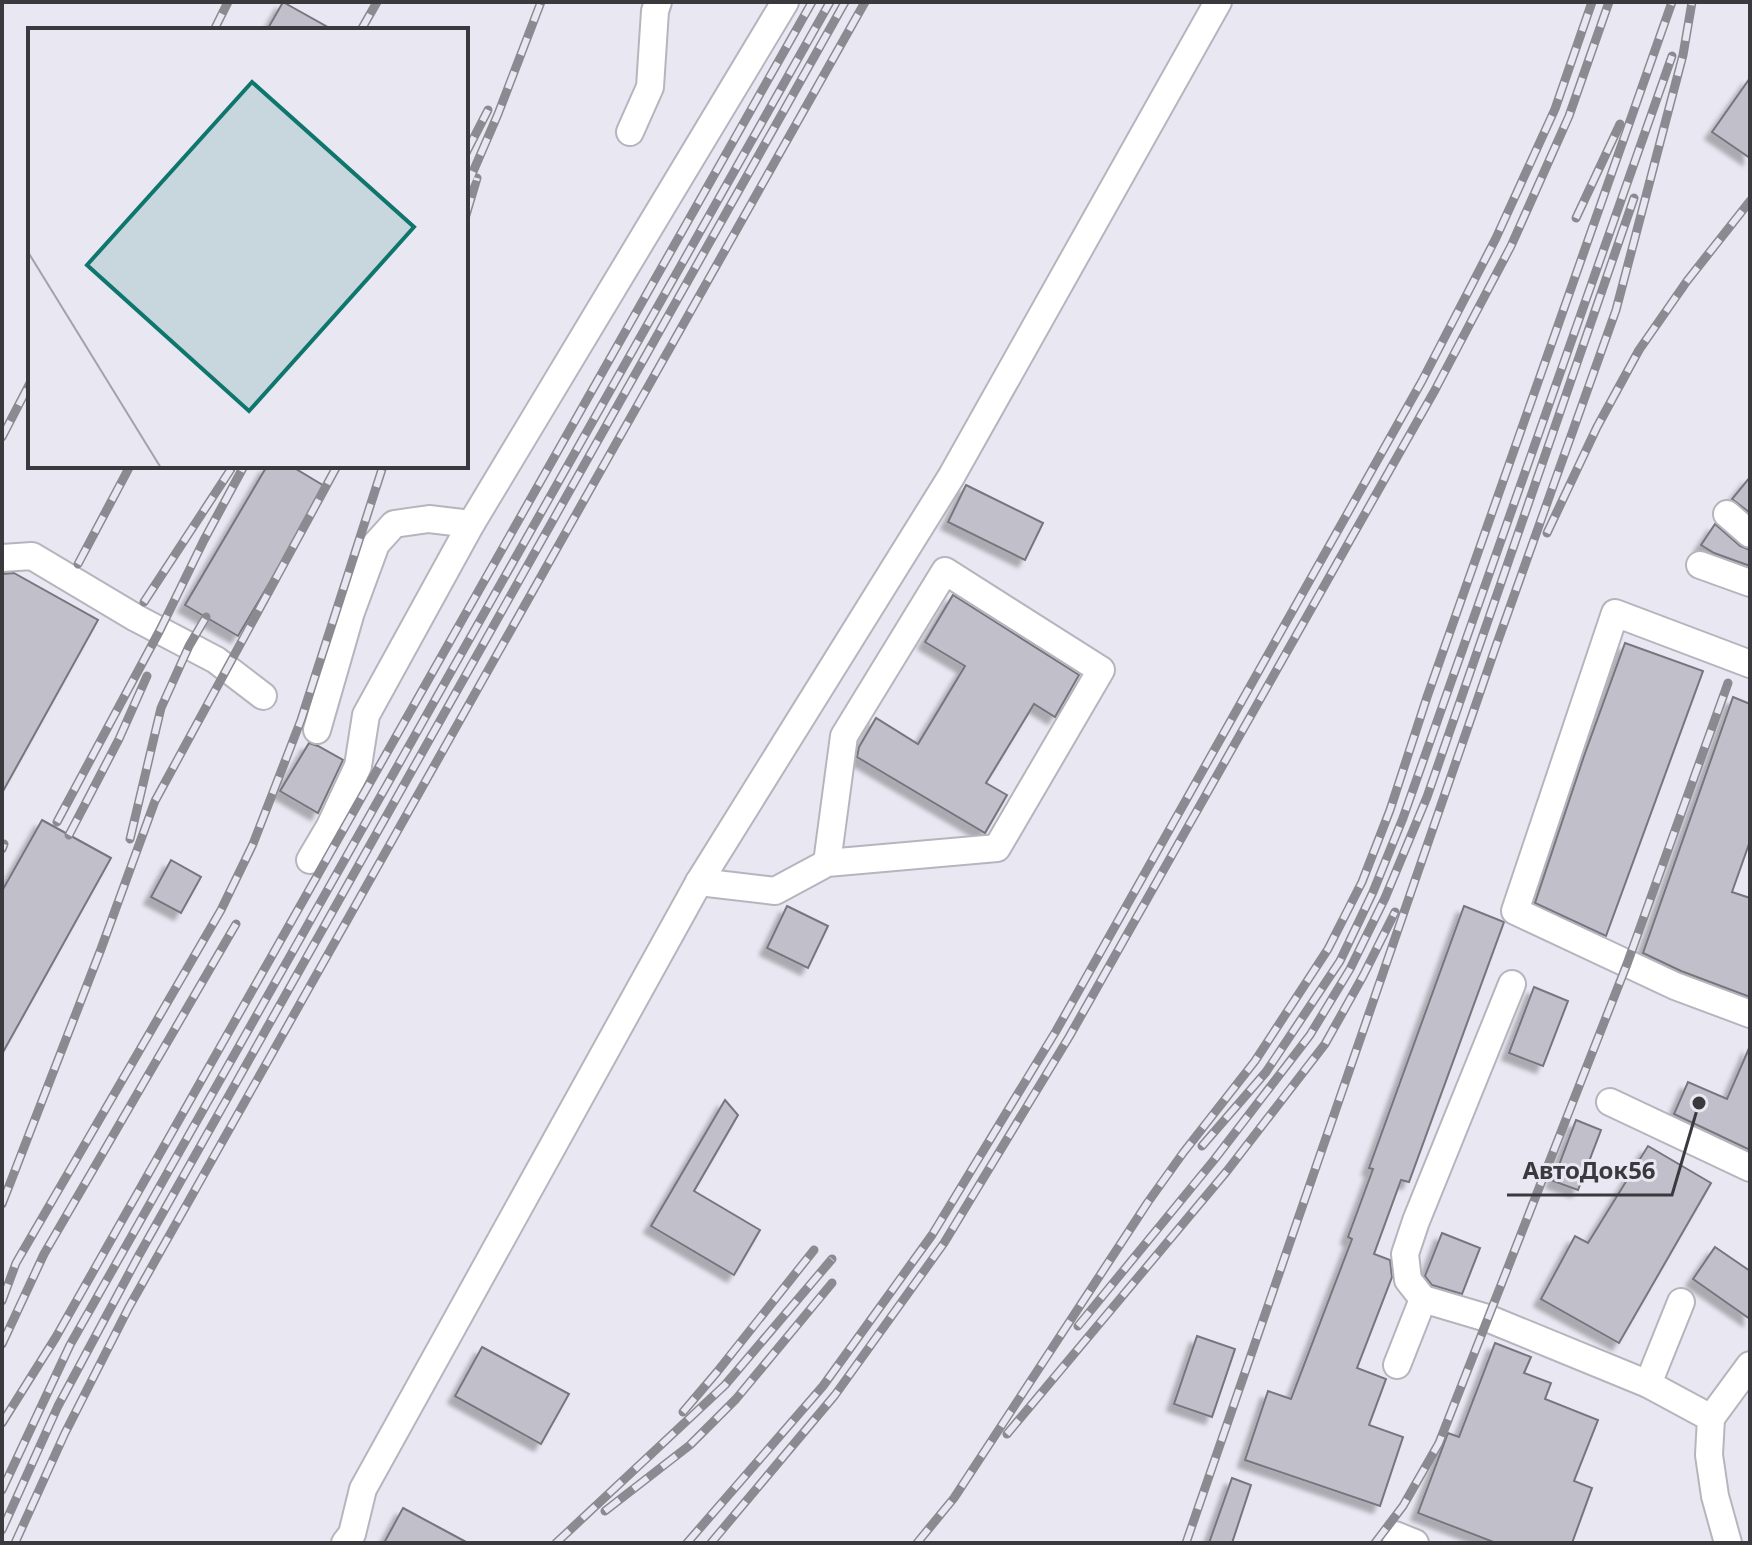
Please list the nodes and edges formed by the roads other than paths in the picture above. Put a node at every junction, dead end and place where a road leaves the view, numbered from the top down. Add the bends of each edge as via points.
1 (658, 2) edge
2 (785, 2) edge
3 (1218, 2) edge
4 (630, 132) dead end
5 (1727, 514) dead end
6 (471, 524) junction
7 (1750, 534) edge
8 (2, 558) edge
9 (1700, 565) dead end
10 (1750, 583) edge
11 (1750, 664) edge
12 (263, 696) dead end
13 (317, 730) dead end
14 (310, 860) dead end
15 (827, 863) junction
16 (699, 882) junction
17 (1512, 984) dead end
18 (1750, 1014) edge
19 (1610, 1102) dead end
20 (1750, 1168) edge
21 (1423, 1299) junction
22 (1681, 1302) dead end
23 (1397, 1365) dead end
24 (1750, 1365) edge
25 (1648, 1384) junction
26 (1711, 1418) junction
27 (1750, 1529) edge
28 (350, 1540) edge
29 (1728, 1543) edge
30 (1735, 1543) edge

1 - 4 street via 650,87
2 - 6 street
3 - 16 street via 951,477
5 - 7 street
6 - 13 street via 429,519 394,524 376,544
6 - 14 street via 366,715 358,766
8 - 12 street via 32,556 216,660
9 - 10 street
11 - 18 street via 1615,613 1515,911 1675,986
15 - 15 street via 997,848 1101,670 945,571 844,736
15 - 16 street via 775,891
16 - 28 street via 363,1489
17 - 21 street via 1405,1254 1408,1280
19 - 20 street
21 - 23 street
21 - 25 street via 1487,1318
22 - 25 street
24 - 26 street
25 - 26 street
26 - 29 street via 1709,1455
27 - 30 street

